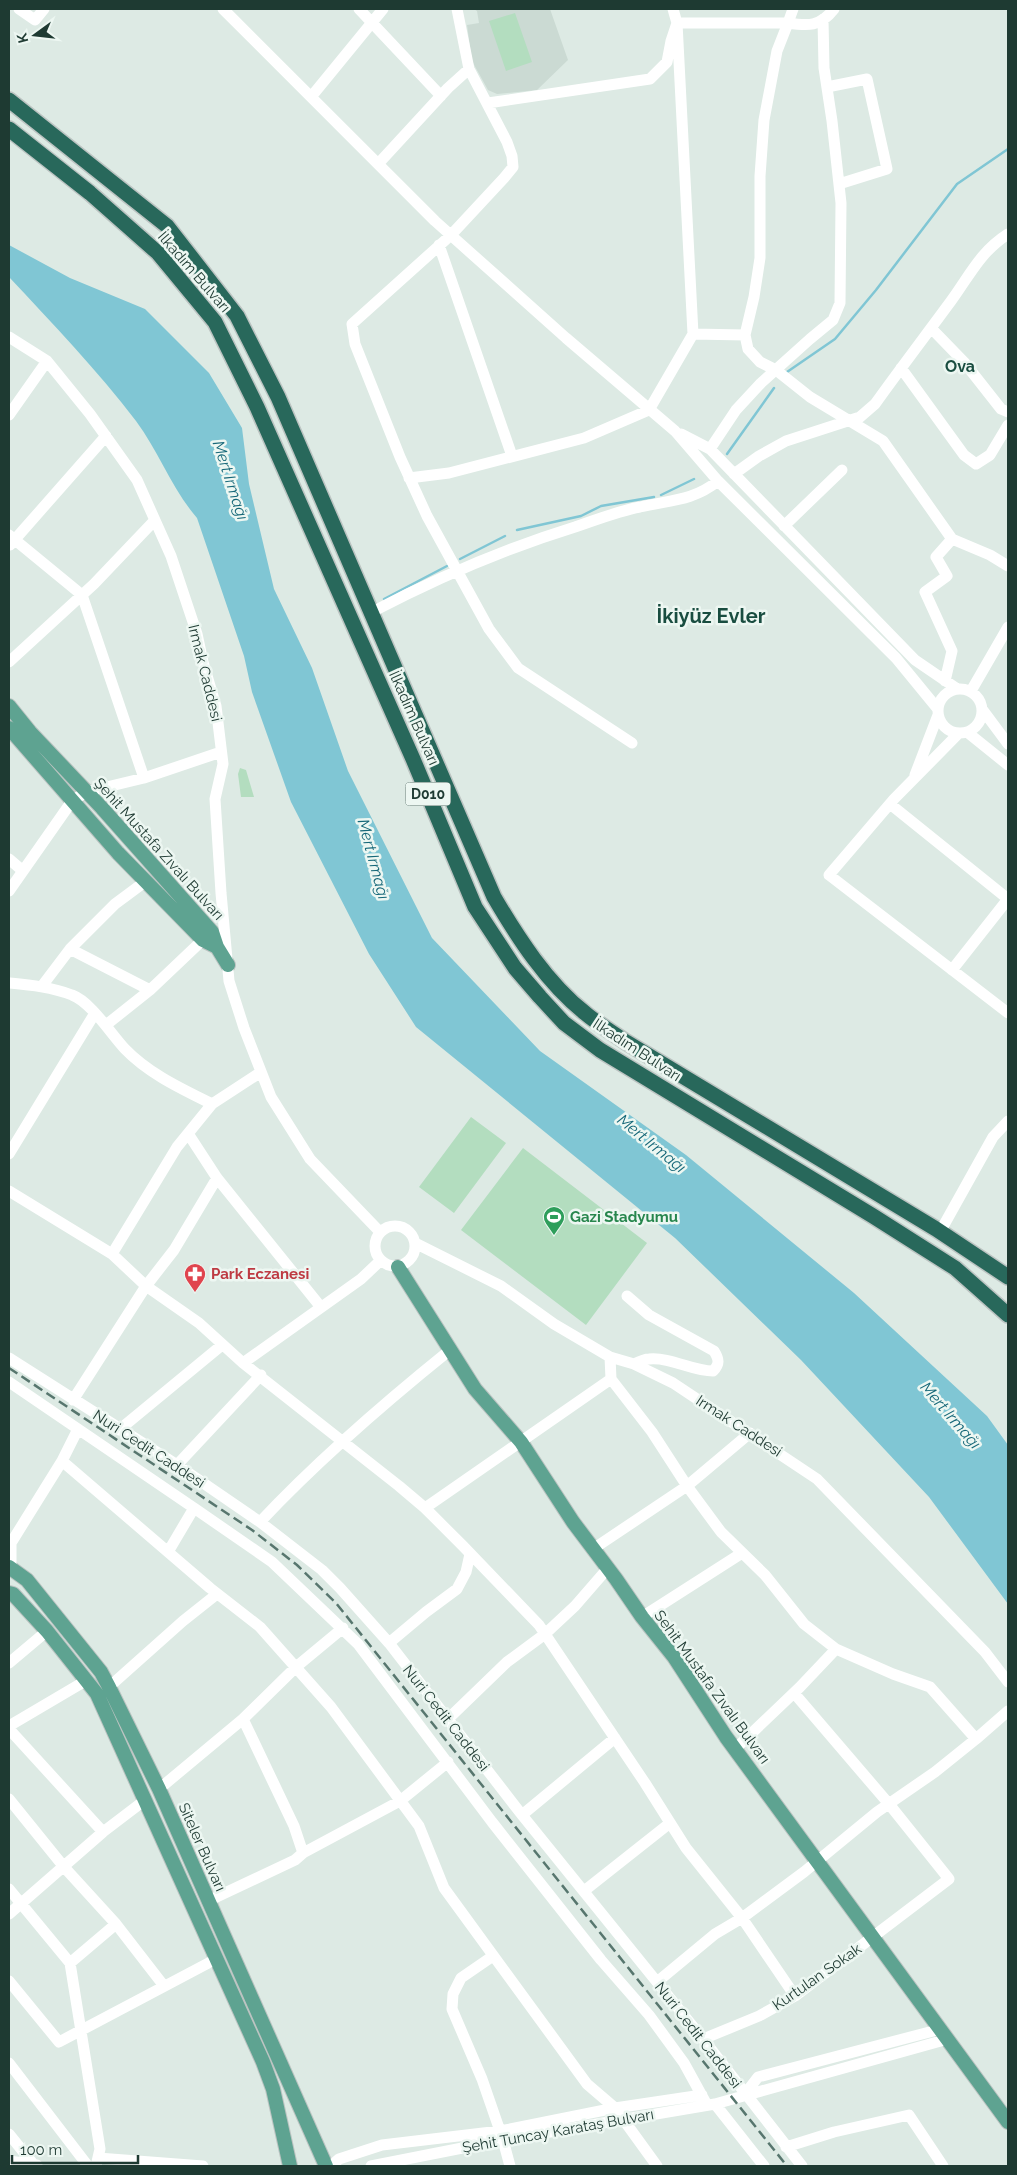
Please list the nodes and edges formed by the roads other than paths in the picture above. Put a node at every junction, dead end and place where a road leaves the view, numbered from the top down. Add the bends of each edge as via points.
1 (19, 9) edge
2 (44, 9) edge
3 (224, 9) edge
4 (360, 9) edge
5 (383, 9) edge
6 (457, 9) edge
7 (673, 9) edge
8 (793, 9) edge
9 (834, 9) edge
10 (823, 19) junction
11 (372, 22) junction
12 (678, 23) junction
13 (788, 23) junction
14 (469, 68) junction
15 (827, 87) junction
16 (441, 96) junction
17 (311, 97) junction
18 (9, 100) edge
19 (488, 103) junction
20 (9, 130) edge
21 (378, 164) junction
22 (839, 184) junction
23 (1008, 234) edge
24 (451, 235) junction
25 (439, 245) junction
26 (931, 328) junction
27 (693, 334) junction
28 (745, 335) junction
29 (9, 337) edge
30 (47, 361) junction
31 (901, 368) junction
32 (776, 370) junction
33 (649, 410) junction
34 (1008, 412) edge
35 (9, 415) edge
36 (850, 420) junction
37 (1008, 425) edge
38 (675, 431) junction
39 (106, 436) junction
40 (710, 449) junction
41 (512, 456) junction
42 (842, 470) dead end
43 (734, 474) junction
44 (409, 478) junction
45 (718, 481) junction
46 (155, 520) junction
47 (784, 526) junction
48 (952, 539) junction
49 (10, 540) edge
50 (1008, 566) edge
51 (459, 572) junction
52 (82, 595) junction
53 (372, 612) junction
54 (1008, 627) edge
55 (9, 662) edge
56 (945, 681) junction
57 (956, 688) junction
58 (970, 690) junction
59 (9, 706) edge
60 (982, 709) junction
61 (938, 712) junction
62 (9, 728) edge
63 (963, 733) junction
64 (632, 743) dead end
65 (1008, 744) edge
66 (221, 752) junction
67 (1008, 765) edge
68 (144, 778) junction
69 (914, 779) junction
70 (86, 792) junction
71 (72, 801) junction
72 (890, 804) junction
73 (9, 859) edge
74 (23, 871) junction
75 (146, 881) junction
76 (9, 891) edge
77 (1008, 899) edge
78 (208, 936) junction
79 (70, 948) junction
80 (228, 965) junction
81 (952, 970) junction
82 (9, 983) edge
83 (42, 986) junction
84 (150, 990) junction
85 (95, 1013) junction
86 (1008, 1013) edge
87 (106, 1025) junction
88 (261, 1072) junction
89 (212, 1104) junction
90 (1008, 1121) edge
91 (189, 1135) junction
92 (9, 1154) edge
93 (217, 1178) junction
94 (9, 1191) edge
95 (380, 1232) junction
96 (940, 1232) junction
97 (415, 1244) junction
98 (112, 1254) junction
99 (380, 1261) junction
100 (398, 1267) junction
101 (1008, 1277) edge
102 (146, 1286) junction
103 (627, 1296) dead end
104 (320, 1306) junction
105 (1008, 1315) edge
106 (222, 1345) junction
107 (450, 1350) junction
108 (610, 1357) junction
109 (9, 1358) edge
110 (243, 1363) junction
111 (634, 1364) junction
112 (261, 1375) junction
113 (611, 1379) junction
114 (9, 1382) edge
115 (73, 1400) junction
116 (78, 1429) junction
117 (119, 1430) junction
118 (750, 1433) junction
119 (342, 1440) junction
120 (521, 1442) junction
121 (62, 1461) junction
122 (176, 1465) junction
123 (687, 1486) junction
124 (194, 1508) junction
125 (425, 1508) junction
126 (260, 1522) junction
127 (593, 1549) junction
128 (168, 1552) junction
129 (470, 1554) junction
130 (742, 1554) junction
131 (10, 1567) edge
132 (608, 1568) junction
133 (9, 1593) edge
134 (217, 1594) junction
135 (642, 1617) junction
136 (343, 1628) junction
137 (47, 1630) junction
138 (545, 1634) junction
139 (389, 1644) junction
140 (836, 1649) junction
141 (9, 1664) edge
142 (296, 1667) junction
143 (87, 1680) junction
144 (1008, 1682) edge
145 (109, 1687) junction
146 (794, 1693) junction
147 (1008, 1710) edge
148 (243, 1719) junction
149 (448, 1719) junction
150 (9, 1727) edge
151 (615, 1738) junction
152 (976, 1739) junction
153 (734, 1749) junction
154 (448, 1762) junction
155 (159, 1789) junction
156 (9, 1799) edge
157 (145, 1800) junction
158 (400, 1801) junction
159 (889, 1804) junction
160 (522, 1815) junction
161 (670, 1823) junction
162 (103, 1832) junction
163 (303, 1853) junction
164 (816, 1861) junction
165 (64, 1867) junction
166 (9, 1889) edge
167 (584, 1891) junction
168 (208, 1901) junction
169 (21, 1904) junction
170 (9, 1914) edge
171 (742, 1918) junction
172 (116, 1924) junction
173 (874, 1937) junction
174 (493, 1956) junction
175 (216, 1959) junction
176 (70, 1963) junction
177 (9, 1981) edge
178 (657, 1982) junction
179 (164, 1986) junction
180 (795, 1996) junction
181 (80, 2032) junction
182 (944, 2034) junction
183 (703, 2038) junction
184 (9, 2063) edge
185 (745, 2094) junction
186 (708, 2101) junction
187 (615, 2108) junction
188 (624, 2120) junction
189 (1008, 2122) edge
190 (9, 2134) edge
191 (502, 2136) junction
192 (786, 2147) junction
193 (9, 2161) edge
194 (97, 2162) edge
195 (37, 2166) edge
196 (88, 2166) edge
197 (203, 2166) edge
198 (290, 2166) edge
199 (312, 2166) edge
200 (325, 2166) edge
201 (331, 2166) edge
202 (371, 2166) edge
203 (510, 2166) edge
204 (657, 2166) edge
205 (764, 2166) edge
206 (802, 2166) edge
207 (943, 2166) edge

1 - 2 street via 35,20
3 - 17 street
4 - 11 street
5 - 11 street
6 - 14 street
7 - 12 street
8 - 13 street
9 - 10 street
10 - 13 street via 808,26
10 - 15 street
11 - 16 street
11 - 17 street
12 - 13 street
12 - 19 street via 667,62 650,79
12 - 27 street
13 - 28 street via 777,50 764,120 760,258
14 - 16 street
14 - 19 street
15 - 22 street
15 - 22 street via 867,79 887,169
16 - 21 street
17 - 21 street
18 - 53 highway, İlkadım Bulvarı / D010 via 166,226 237,316 278,396
19 - 24 street via 508,142 513,167
20 - 105 highway, İlkadım Bulvarı / D010 via 90,193 158,253 215,322 257,407 475,907 515,968 564,1023 600,1050 954,1268
21 - 24 street
22 - 32 street via 842,204 840,303 833,320
23 - 26 street via 981,256
24 - 25 street
24 - 33 street
25 - 41 street
25 - 44 street via 352,324 355,344
26 - 31 street
26 - 34 street via 964,362 1001,409
27 - 28 street
27 - 33 street
28 - 32 street via 748,349 760,362
29 - 30 street, Irmak Caddesi
30 - 35 street
30 - 39 street, Irmak Caddesi
31 - 36 street via 875,404 860,417
31 - 37 street via 964,454 976,464 990,454
32 - 36 street via 810,397
32 - 40 street via 736,410
33 - 38 street
33 - 41 street via 584,438
36 - 43 street via 786,441
36 - 48 street via 883,441
38 - 40 street
38 - 45 street
39 - 46 street, Irmak Caddesi via 137,480
39 - 49 street
40 - 43 street
41 - 44 street via 449,473
42 - 47 street
43 - 47 street
44 - 51 street
45 - 51 street via 687,499 638,507 573,527
45 - 61 street via 896,658
46 - 52 street
46 - 66 street, Irmak Caddesi via 171,556 197,634 216,706
47 - 56 street via 916,660
48 - 50 street
48 - 56 street via 936,557 947,576 925,592 952,652
49 - 52 street
51 - 53 street
51 - 64 street via 489,629 518,668
52 - 55 street
52 - 68 street
53 - 96 highway, İlkadım Bulvarı / D010 via 494,897 516,934 557,986 584,1013 626,1042
54 - 58 street
56 - 57 street
57 - 58 street
57 - 61 street via 943,695
58 - 60 street via 981,702
59 - 70 main road, Şehit Mustafa Zıvalı Bulvarı
60 - 63 street via 979,723
60 - 65 street
61 - 63 street via 946,728
61 - 69 street
62 - 71 main road, Şehit Mustafa Zıvalı Bulvarı
63 - 67 street
63 - 69 street
66 - 68 street
66 - 80 street, Irmak Caddesi via 223,764 215,798
68 - 70 street
69 - 72 street
70 - 71 street
70 - 78 main road, Şehit Mustafa Zıvalı Bulvarı
71 - 74 street
71 - 75 main road, Şehit Mustafa Zıvalı Bulvarı
72 - 77 street
72 - 81 street via 829,875
73 - 74 street
74 - 76 street
75 - 78 main road, Şehit Mustafa Zıvalı Bulvarı
75 - 79 street via 115,904
77 - 81 street
78 - 80 main road, Şehit Mustafa Zıvalı Bulvarı
78 - 84 street
79 - 83 street
79 - 84 street
80 - 88 street, Irmak Caddesi via 229,981
81 - 86 street
82 - 83 street
83 - 85 street via 74,995
84 - 87 street
85 - 87 street
85 - 92 street
87 - 89 street via 126,1050 161,1078
88 - 89 street
88 - 95 street, Irmak Caddesi via 271,1096 310,1159
89 - 91 street
90 - 96 street via 992,1137
91 - 93 street
91 - 98 street via 177,1147
93 - 102 street via 174,1250
93 - 104 street
94 - 98 street
95 - 97 street via 398,1226 410,1232
95 - 99 street via 374,1243
96 - 101 highway, İlkadım Bulvarı / D010
97 - 100 street via 413,1256
97 - 108 street, Irmak Caddesi via 501,1286 554,1324
98 - 102 street
99 - 100 street
99 - 104 street via 362,1279
100 - 107 main road, Sehit Mustafa Zıvalı Bulvarı
102 - 106 street via 199,1323
102 - 115 street
103 - 111 street via 649,1315 714,1351 718,1359 718,1366 713,1372 649,1358
104 - 110 street
106 - 110 street
106 - 117 street
107 - 119 street
107 - 120 main road, Sehit Mustafa Zıvalı Bulvarı via 475,1389
108 - 111 street, Irmak Caddesi
108 - 113 street
109 - 115 street, Nuri Cedit Caddesi
110 - 112 street
111 - 118 street, Irmak Caddesi via 672,1383
112 - 119 street
112 - 122 street
113 - 120 street
113 - 123 street via 652,1432
114 - 116 street, Nuri Cedit Caddesi
115 - 117 street, Nuri Cedit Caddesi
116 - 121 street
116 - 124 street, Nuri Cedit Caddesi
117 - 122 street, Nuri Cedit Caddesi
118 - 123 street
118 - 144 street, Irmak Caddesi via 817,1479 985,1652
119 - 125 street
119 - 126 street
120 - 125 street
120 - 127 main road, Sehit Mustafa Zıvalı Bulvarı
121 - 128 street
121 - 131 street via 11,1543
122 - 126 street, Nuri Cedit Caddesi
123 - 127 street
123 - 130 street
124 - 128 street
124 - 136 street, Nuri Cedit Caddesi via 272,1562
125 - 129 street
126 - 139 street, Nuri Cedit Caddesi via 322,1570
127 - 132 main road, Sehit Mustafa Zıvalı Bulvarı
128 - 134 street
129 - 138 street
129 - 139 street via 458,1589
130 - 135 street
130 - 140 street via 765,1575 804,1624
131 - 145 main road, Siteler Bulvarı via 27,1580 101,1672
132 - 135 main road, Sehit Mustafa Zıvalı Bulvarı
132 - 138 street
133 - 137 main road
134 - 142 street via 260,1626
134 - 145 street
135 - 153 main road, Sehit Mustafa Zıvalı Bulvarı via 674,1657
136 - 142 street
136 - 154 street, Nuri Cedit Caddesi
137 - 141 street
137 - 143 main road
138 - 149 street via 508,1662
138 - 151 street
139 - 149 street, Nuri Cedit Caddesi
140 - 146 street
140 - 152 street via 930,1687
142 - 148 street
142 - 158 street via 331,1707
143 - 150 street
143 - 157 main road via 97,1694
145 - 155 main road, Siteler Bulvarı
146 - 153 street
146 - 159 street
147 - 152 street
148 - 155 street
148 - 163 street via 294,1826
149 - 160 street, Nuri Cedit Caddesi
150 - 162 street
151 - 160 street
151 - 161 street
152 - 159 street
153 - 164 main road, Sehit Mustafa Zıvalı Bulvarı
154 - 158 street
154 - 186 street, Nuri Cedit Caddesi via 601,1960 649,2015
155 - 168 main road, Siteler Bulvarı
156 - 165 street
157 - 162 street
157 - 175 main road
158 - 163 street
158 - 174 street via 419,1826 444,1888
159 - 164 street
159 - 173 street, Kurtulan Sokak via 950,1879
160 - 167 street, Nuri Cedit Caddesi
161 - 167 street
161 - 171 street
162 - 165 street
163 - 168 street via 295,1860
164 - 171 street
164 - 173 main road, Sehit Mustafa Zıvalı Bulvarı
165 - 169 street
165 - 172 street
166 - 169 street
167 - 178 street, Nuri Cedit Caddesi
168 - 200 main road, Siteler Bulvarı
169 - 170 street
169 - 176 street
171 - 178 street via 715,1934
171 - 180 street
172 - 176 street
172 - 179 street
173 - 180 street, Kurtulan Sokak
173 - 182 main road, Sehit Mustafa Zıvalı Bulvarı
174 - 187 street via 587,2084
174 - 191 street via 461,1978 453,1994 452,2009
175 - 179 street
175 - 198 main road via 273,2089
176 - 181 street
177 - 181 street via 59,2042
178 - 183 street, Nuri Cedit Caddesi
179 - 181 street
180 - 183 street, Kurtulan Sokak via 760,2016
181 - 194 street via 100,2149
182 - 185 street, Şehit Tuncay Karataş Bulvarı
182 - 189 main road, Sehit Mustafa Zıvalı Bulvarı
183 - 185 street, Nuri Cedit Caddesi
184 - 196 street
185 - 186 street, Şehit Tuncay Karataş Bulvarı
185 - 192 street, Nuri Cedit Caddesi
186 - 187 street, Şehit Tuncay Karataş Bulvarı
186 - 188 street, Şehit Tuncay Karataş Bulvarı
186 - 205 street, Nuri Cedit Caddesi
187 - 188 street
187 - 191 street, Şehit Tuncay Karataş Bulvarı
188 - 191 street, Şehit Tuncay Karataş Bulvarı
188 - 204 street
190 - 195 street
191 - 201 street, Şehit Tuncay Karataş Bulvarı via 382,2145 339,2158
191 - 202 street, Şehit Tuncay Karataş Bulvarı
191 - 203 street
192 - 206 street, Nuri Cedit Caddesi
192 - 207 street via 909,2115
193 - 195 street
194 - 197 street
199 - 200 main road

